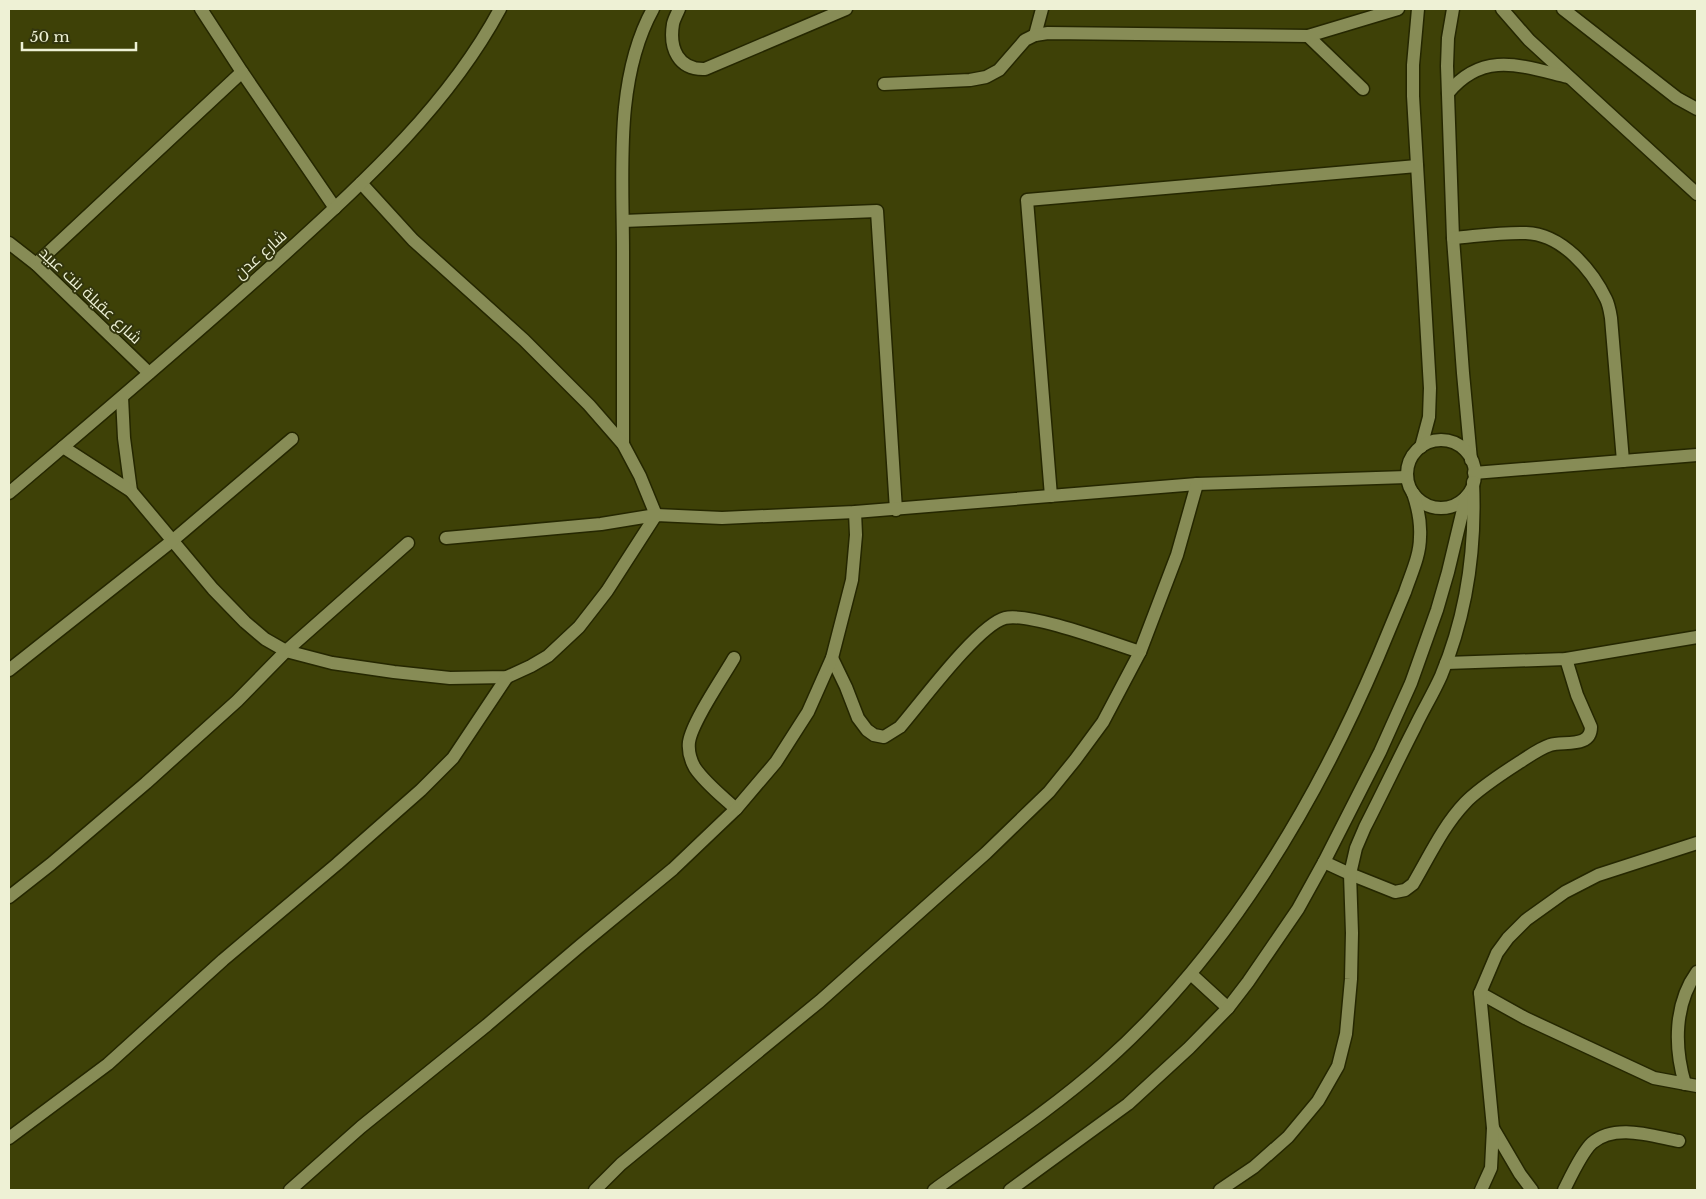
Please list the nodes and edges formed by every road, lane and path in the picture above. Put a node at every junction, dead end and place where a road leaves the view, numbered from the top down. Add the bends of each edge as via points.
1 (202, 9) edge
2 (653, 9) edge
3 (679, 9) edge
4 (846, 9) edge
5 (1042, 9) edge
6 (1398, 9) edge
7 (1418, 9) edge
8 (1453, 9) edge
9 (1503, 9) edge
10 (1563, 9) edge
11 (496, 10) edge
12 (1035, 35) junction
13 (1308, 36) junction
14 (242, 72) junction
15 (1570, 77) junction
16 (884, 84) dead end
17 (1363, 89) dead end
18 (1448, 93) junction
19 (1697, 109) edge
20 (1417, 166) junction
21 (361, 183) junction
22 (1697, 194) edge
23 (334, 208) junction
24 (623, 221) junction
25 (1453, 238) junction
26 (9, 243) edge
27 (36, 264) junction
28 (149, 373) junction
29 (122, 397) junction
30 (292, 438) dead end
31 (624, 444) junction
32 (63, 447) junction
33 (1421, 447) junction
34 (1697, 455) edge
35 (1471, 460) junction
36 (1623, 461) junction
37 (1407, 477) junction
38 (1474, 477) junction
39 (1196, 484) junction
40 (131, 491) junction
41 (9, 493) edge
42 (1413, 494) junction
43 (1051, 496) junction
44 (1466, 497) junction
45 (896, 510) junction
46 (855, 512) junction
47 (656, 515) junction
48 (446, 538) dead end
49 (172, 541) junction
50 (408, 543) dead end
51 (1697, 637) edge
52 (286, 651) junction
53 (1140, 652) junction
54 (734, 658) dead end
55 (832, 658) junction
56 (1566, 659) junction
57 (1446, 663) junction
58 (9, 670) edge
59 (507, 676) junction
60 (736, 809) junction
61 (1697, 843) edge
62 (1324, 862) junction
63 (1350, 874) junction
64 (9, 897) edge
65 (1697, 972) edge
66 (1191, 974) junction
67 (1480, 993) junction
68 (1228, 1008) junction
69 (1691, 1085) edge
70 (1493, 1128) junction
71 (9, 1138) edge
72 (1679, 1141) dead end
73 (290, 1190) edge
74 (594, 1190) edge
75 (934, 1190) edge
76 (1010, 1190) edge
77 (1220, 1190) edge
78 (1481, 1190) edge
79 (1532, 1190) edge
80 (1564, 1190) edge

1 - 14 street
2 - 24 street via 644,24 625,101
3 - 4 street via 674,24 673,46 683,64 698,70
5 - 12 street
6 - 13 street
7 - 20 street via 1413,65
8 - 18 street via 1446,66
9 - 15 street via 1529,40
10 - 19 street via 1677,98
11 - 21 street, شارع عدن via 449,88
12 - 13 street
12 - 16 street via 1025,40 999,70 986,77
13 - 17 street
14 - 23 street
14 - 27 street
15 - 18 street via 1517,65 1497,64 1465,75
15 - 22 street
18 - 25 street
20 - 33 street via 1430,388 1429,417
20 - 43 street via 1027,200
21 - 23 street, شارع عدن
21 - 31 street via 413,240 524,340
23 - 28 street, شارع عدن via 219,314
24 - 31 street
24 - 45 street via 877,211
25 - 35 street
25 - 36 street via 1540,235 1571,253 1598,285 1607,301 1611,318
26 - 27 street, شارع عقيلة بنت عبيد
27 - 28 street, شارع عقيلة بنت عبيد
28 - 29 street, شارع عدن
29 - 32 street, شارع عدن
29 - 40 street
30 - 49 street
31 - 47 street
32 - 40 street
32 - 41 street, شارع عدن
33 - 35 street via 1444,441 1460,447
33 - 37 street via 1410,460
34 - 36 street
35 - 38 street
36 - 38 street
37 - 39 street
37 - 42 street
38 - 44 street
38 - 57 street via 1474,534 1469,578
39 - 43 street
39 - 53 street via 1177,555
40 - 49 street
42 - 44 street via 1434,508 1451,506
42 - 66 street via 1420,523 1417,560 1353,712 1300,813 1270,862 1234,918
43 - 45 street
44 - 62 street via 1443,591 1411,683
45 - 46 street
46 - 47 street via 722,518
46 - 55 street via 852,580
47 - 48 street via 601,524
47 - 59 street via 607,592 579,626 548,656
49 - 52 street via 245,622
49 - 58 street
50 - 52 street
51 - 56 street
52 - 59 street via 332,663 394,672 450,678
52 - 64 street via 237,701 146,783
53 - 55 street via 1048,623 1005,618 982,632 900,727 884,737 867,730 858,718
53 - 74 street via 1102,722 1049,792 986,853 820,1001 621,1164
54 - 60 street via 696,722 689,742 695,767 707,783
55 - 60 street via 808,712 776,762
56 - 57 street
56 - 63 street via 1591,727 1589,736 1577,743 1550,745 1537,751 1466,802 1413,884 1405,890 1395,892
57 - 63 street via 1365,827
59 - 71 street via 453,758 421,790 223,960 108,1064
60 - 73 street via 673,869 361,1127
61 - 67 street via 1598,875 1542,907 1508,938 1497,953
62 - 63 street
62 - 68 street via 1298,909
63 - 77 street via 1351,979 1346,1034 1338,1066 1318,1100 1288,1137 1254,1167
65 - 69 street via 1685,992 1676,1035 1679,1064
66 - 68 street
66 - 75 street via 1104,1063
67 - 69 street via 1525,1018 1654,1078
67 - 70 street
68 - 76 street via 1128,1104
70 - 78 street via 1491,1168
70 - 79 street
72 - 80 street via 1630,1132 1606,1135 1590,1144

